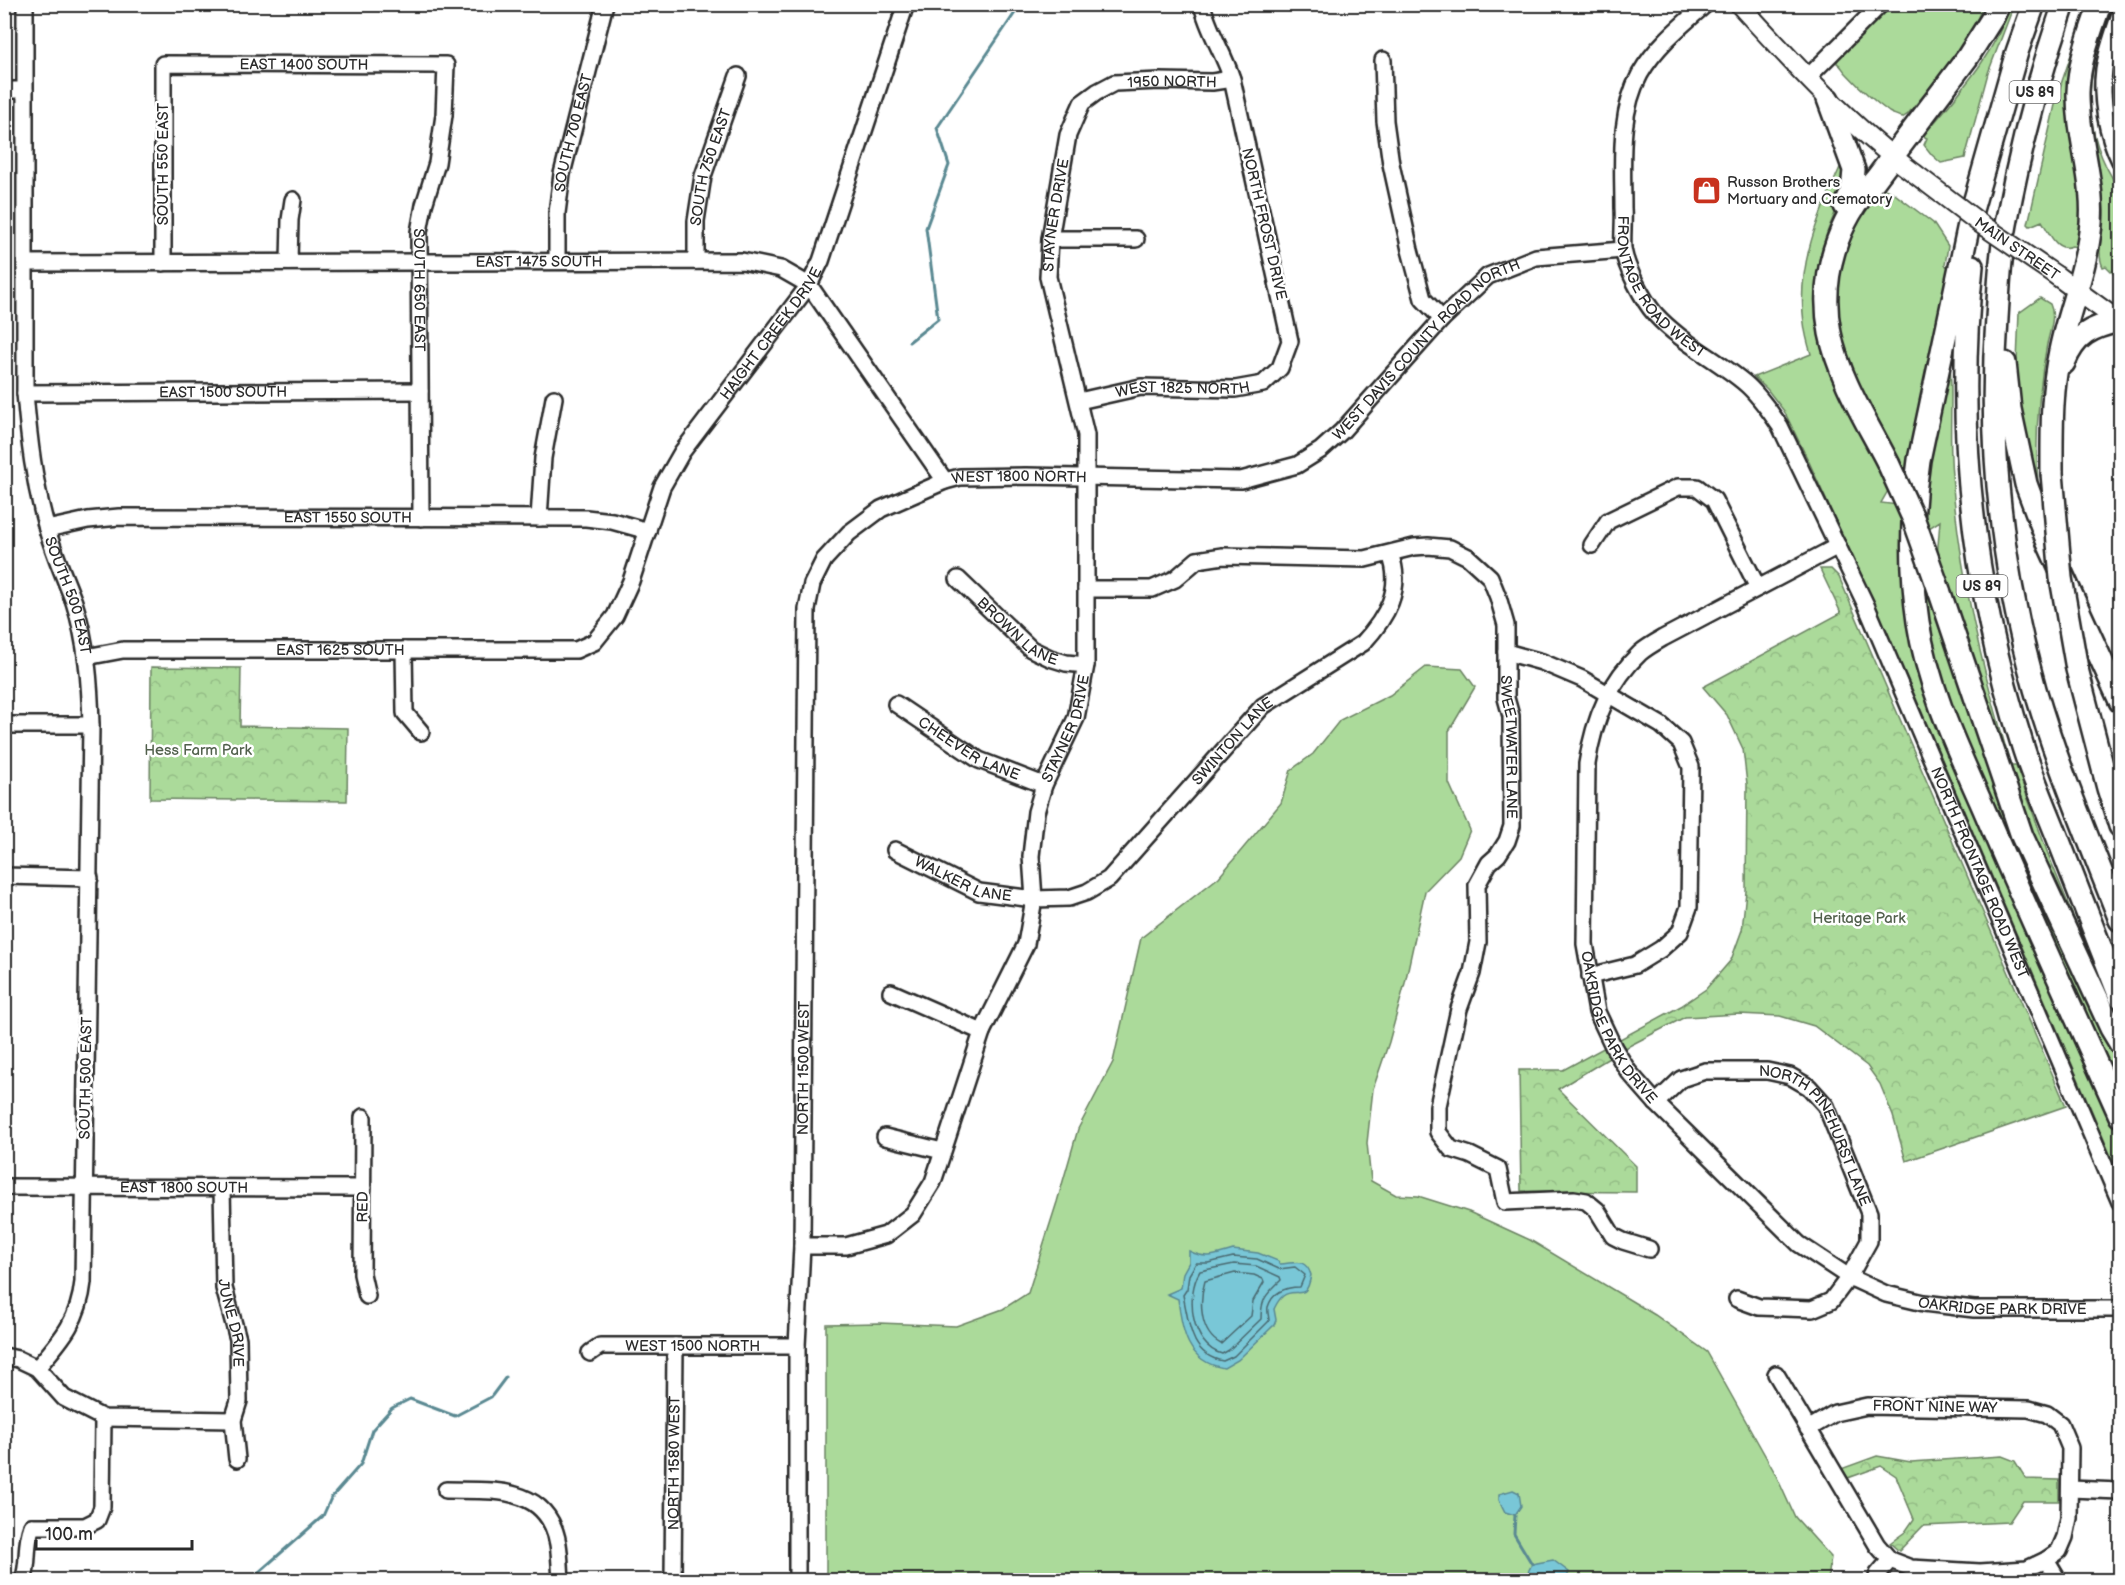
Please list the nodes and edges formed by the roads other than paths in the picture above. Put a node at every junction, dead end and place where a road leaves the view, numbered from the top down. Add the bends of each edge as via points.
1 (25, 4) edge
2 (605, 4) edge
3 (906, 4) edge
4 (1202, 4) edge
5 (1706, 4) edge
6 (1738, 4) edge
7 (1881, 4) edge
8 (1990, 4) edge
9 (1999, 4) edge
10 (2034, 4) edge
11 (2064, 4) edge
12 (2100, 4) edge
13 (2121, 15) edge
14 (1985, 28) junction
15 (1383, 60) dead end
16 (163, 64) joint
17 (446, 65) joint
18 (738, 76) dead end
19 (1807, 78) junction
20 (1232, 79) junction
21 (4, 90) edge
22 (25, 90) junction
23 (1828, 99) junction
24 (1082, 104) joint
25 (1989, 153) junction
26 (1892, 157) junction
27 (2121, 161) edge
28 (2015, 183) junction
29 (293, 200) dead end
30 (1840, 233) junction
31 (1050, 239) junction
32 (1136, 239) dead end
33 (1623, 250) junction
34 (557, 261) junction
35 (696, 261) junction
36 (289, 262) junction
37 (418, 262) junction
38 (25, 263) junction
39 (163, 263) junction
40 (809, 285) junction
41 (2077, 291) junction
42 (1442, 319) junction
43 (2120, 321) edge
44 (1280, 368) joint
45 (2056, 383) junction
46 (420, 390) junction
47 (25, 393) junction
48 (554, 398) dead end
49 (1079, 401) junction
50 (1085, 477) junction
51 (1240, 480) joint
52 (945, 481) junction
53 (421, 518) junction
54 (539, 518) junction
55 (47, 529) junction
56 (648, 531) junction
57 (1592, 545) dead end
58 (1838, 546) junction
59 (1390, 554) junction
60 (824, 560) joint
61 (958, 579) dead end
62 (1758, 588) junction
63 (1086, 589) junction
64 (594, 642) joint
65 (404, 650) junction
66 (1506, 652) junction
67 (86, 657) junction
68 (1086, 665) junction
69 (1608, 695) junction
70 (2121, 701) edge
71 (896, 704) dead end
72 (4, 725) edge
73 (91, 725) junction
74 (421, 732) dead end
75 (2104, 769) junction
76 (1044, 785) junction
77 (2121, 806) edge
78 (2121, 826) edge
79 (895, 850) dead end
80 (4, 876) edge
81 (90, 878) junction
82 (1035, 899) junction
83 (2121, 920) edge
84 (1590, 976) junction
85 (891, 992) dead end
86 (2121, 997) edge
87 (982, 1032) junction
88 (2121, 1043) edge
89 (1656, 1103) junction
90 (2121, 1116) edge
91 (363, 1117) dead end
92 (885, 1137) dead end
93 (942, 1151) junction
94 (4, 1187) edge
95 (84, 1188) junction
96 (222, 1188) junction
97 (363, 1188) junction
98 (2121, 1202) edge
99 (802, 1246) junction
100 (1649, 1249) dead end
101 (1849, 1277) junction
102 (367, 1296) dead end
103 (1737, 1299) dead end
104 (2121, 1309) edge
105 (675, 1346) junction
106 (797, 1346) junction
107 (590, 1353) dead end
108 (4, 1356) edge
109 (37, 1368) junction
110 (1776, 1374) dead end
111 (103, 1418) junction
112 (233, 1420) junction
113 (1808, 1429) junction
114 (237, 1459) dead end
115 (2070, 1488) junction
116 (446, 1490) dead end
117 (2121, 1491) edge
118 (32, 1526) junction
119 (1890, 1560) junction
120 (2046, 1560) junction
121 (23, 1581) edge
122 (33, 1581) edge
123 (561, 1581) edge
124 (673, 1581) edge
125 (797, 1581) edge
126 (1876, 1581) edge
127 (2058, 1581) edge

1 - 22 street, SOUTH 500 EAST
2 - 34 street, SOUTH 700 EAST via 562,174
3 - 40 street, HAIGHT CREEK DRIVE via 821,261
4 - 20 street, NORTH FROST DRIVE via 1205,21
5 - 33 street, FRONTAGE ROAD WEST via 1663,43 1632,90 1624,129
6 - 19 main road
7 - 19 street
8 - 14 highway
9 - 14 highway
10 - 25 highway, US 89
11 - 28 highway, US 89 via 2037,87
12 - 41 highway via 2079,81 2092,200 2090,232
13 - 27 street via 2104,70 2104,112
14 - 26 highway
15 - 42 street via 1391,164 1410,250 1423,299
16 - 17 street, EAST 1400 SOUTH
16 - 39 street, SOUTH 550 EAST
17 - 37 street, SOUTH 650 EAST via 444,115 437,163 419,232
18 - 35 street, SOUTH 750 EAST via 703,176 696,221
19 - 23 main road
20 - 24 street, 1950 NORTH via 1114,83
20 - 44 street, NORTH FROST DRIVE via 1290,341
21 - 22 street
22 - 38 street, SOUTH 500 EAST
23 - 26 main road
23 - 30 highway via 1854,170 1852,192 1838,226
24 - 31 street, STAYNER DRIVE via 1068,135
25 - 86 highway, US 89 via 1967,315 1965,433 1974,539 1993,638 2023,748
25 - 90 highway via 1972,210 1917,470 1911,554 1918,623 1933,685 1963,761
26 - 30 highway via 1861,195
26 - 41 main road, MAIN STREET, bridge
28 - 70 highway via 2005,333 2014,432 2035,511
28 - 83 highway, US 89 via 2001,264 1994,375 1994,447 2004,544 2020,631 2051,740
29 - 36 street
30 - 88 highway, bridge via 1828,281 1830,334 1848,385 1914,520 2022,836
31 - 32 street
31 - 49 street, STAYNER DRIVE via 1048,277
33 - 42 street, WEST DAVIS COUNTY ROAD NORTH via 1536,257 1488,276
33 - 58 street, FRONTAGE ROAD WEST via 1638,290 1654,313 1676,334 1747,384 1765,404 1780,426
34 - 35 street, EAST 1475 SOUTH
34 - 37 street, EAST 1475 SOUTH
35 - 40 street, EAST 1475 SOUTH via 742,261 781,269
36 - 37 street, EAST 1475 SOUTH
36 - 39 street, EAST 1475 SOUTH
37 - 46 street, SOUTH 650 EAST
38 - 39 street, EAST 1475 SOUTH
38 - 47 street, SOUTH 500 EAST
40 - 52 street, EAST 1475 SOUTH
40 - 56 street, HAIGHT CREEK DRIVE via 681,452 662,487
41 - 43 main road, MAIN STREET
41 - 45 highway via 2059,351
42 - 51 street, WEST DAVIS COUNTY ROAD NORTH via 1321,450 1297,465
43 - 45 highway via 2085,333 2070,346
44 - 49 street, WEST 1825 NORTH via 1263,384 1235,389 1141,387
45 - 75 highway, bridge via 2052,473 2061,578 2077,669
46 - 47 street, EAST 1500 SOUTH
46 - 53 street, SOUTH 650 EAST
47 - 55 street, SOUTH 500 EAST via 30,455
48 - 54 street via 543,458
49 - 50 street, STAYNER DRIVE via 1086,435
50 - 51 street, WEST 1800 NORTH
50 - 52 street, WEST 1800 NORTH via 960,477
50 - 63 street, STAYNER DRIVE
52 - 60 street, WEST 1800 NORTH via 881,509 849,533
53 - 54 street, EAST 1550 SOUTH
53 - 55 street, EAST 1550 SOUTH via 118,517
54 - 56 street, EAST 1550 SOUTH via 612,521
55 - 67 street, SOUTH 500 EAST via 74,605
56 - 64 street, HAIGHT CREEK DRIVE via 615,616
57 - 62 street via 1608,521 1678,487 1697,487 1714,500
58 - 62 street, OAKRIDGE PARK DRIVE
58 - 98 street, NORTH FRONTAGE ROAD WEST
59 - 63 street, SWEETWATER LANE via 1365,559 1223,556 1197,560 1175,579 1152,589
59 - 66 street, SWEETWATER LANE via 1414,547 1450,548 1480,566 1490,576 1498,597 1506,625
59 - 82 street, SWINTON LANE via 1396,579 1393,596 1381,622 1363,644 1263,706 1109,879 1069,898
60 - 99 street, NORTH 1500 WEST via 812,584 807,609
61 - 68 street, BROWN LANE via 1031,649 1066,663
62 - 69 street, OAKRIDGE PARK DRIVE via 1642,652
63 - 68 street, STAYNER DRIVE
64 - 65 street, EAST 1625 SOUTH via 576,650
65 - 67 street, EAST 1625 SOUTH via 123,650
65 - 74 street via 405,713
66 - 69 street via 1557,668
66 - 100 street, SWEETWATER LANE via 1512,826 1507,841 1489,862 1477,885 1478,942 1438,1106 1438,1132 1451,1149 1497,1169 1505,1202 1586,1201 1597,1210 1613,1236
67 - 73 street, SOUTH 500 EAST
68 - 76 street, STAYNER DRIVE via 1076,718
69 - 84 street, OAKRIDGE PARK DRIVE via 1591,737 1587,764 1585,944
69 - 84 street via 1661,724 1681,743 1691,767 1689,907 1680,932 1661,949 1635,965
71 - 76 street, CHEEVER LANE via 980,760
72 - 73 street
73 - 81 street, SOUTH 500 EAST
75 - 77 highway
75 - 78 highway
76 - 82 street, STAYNER DRIVE via 1032,837
79 - 82 street, WALKER LANE via 979,892
80 - 81 street
81 - 95 street, SOUTH 500 EAST
82 - 87 street, STAYNER DRIVE via 1026,944
84 - 89 street, OAKRIDGE PARK DRIVE via 1597,1012 1614,1048
85 - 87 street
87 - 93 street, STAYNER DRIVE
89 - 101 street, OAKRIDGE PARK DRIVE via 1799,1244
89 - 101 street, NORTH PINEHURST LANE via 1681,1079 1705,1071 1767,1071 1790,1076 1809,1087 1826,1106 1869,1213 1869,1241
91 - 97 street, RED
92 - 93 street
93 - 99 street, STAYNER DRIVE via 933,1182 913,1214 886,1235 846,1246
94 - 95 street, EAST 1800 SOUTH
95 - 96 street, EAST 1800 SOUTH
95 - 109 street, SOUTH 500 EAST via 81,1302 62,1338
96 - 97 street, EAST 1800 SOUTH
96 - 112 street, JUNE DRIVE via 224,1288 238,1339 239,1401
97 - 102 street, RED via 362,1274
99 - 106 street, NORTH 1500 WEST
101 - 103 street, NORTH PINEHURST LANE via 1831,1301 1812,1309 1759,1307
101 - 104 street, OAKRIDGE PARK DRIVE via 1886,1294 1974,1309
105 - 106 street, WEST 1500 NORTH
105 - 107 street, WEST 1500 NORTH via 600,1346
105 - 124 street, NORTH 1580 WEST
106 - 125 street, NORTH 1500 WEST
108 - 109 street
109 - 111 street via 64,1398
110 - 113 street
111 - 112 street
111 - 118 street via 102,1507 97,1520 85,1526
112 - 114 street, JUNE DRIVE
113 - 115 street, FRONT NINE WAY via 1835,1413 1867,1406 2029,1409 2047,1414 2060,1424 2070,1448
113 - 119 street via 1877,1545
115 - 117 street
115 - 120 street, FRONT NINE WAY via 2065,1537 2059,1551
116 - 123 street via 524,1496 546,1514 557,1541
118 - 121 street
118 - 122 street via 36,1539
119 - 120 street via 1911,1568 1980,1572 2028,1569
119 - 126 street
120 - 127 street

